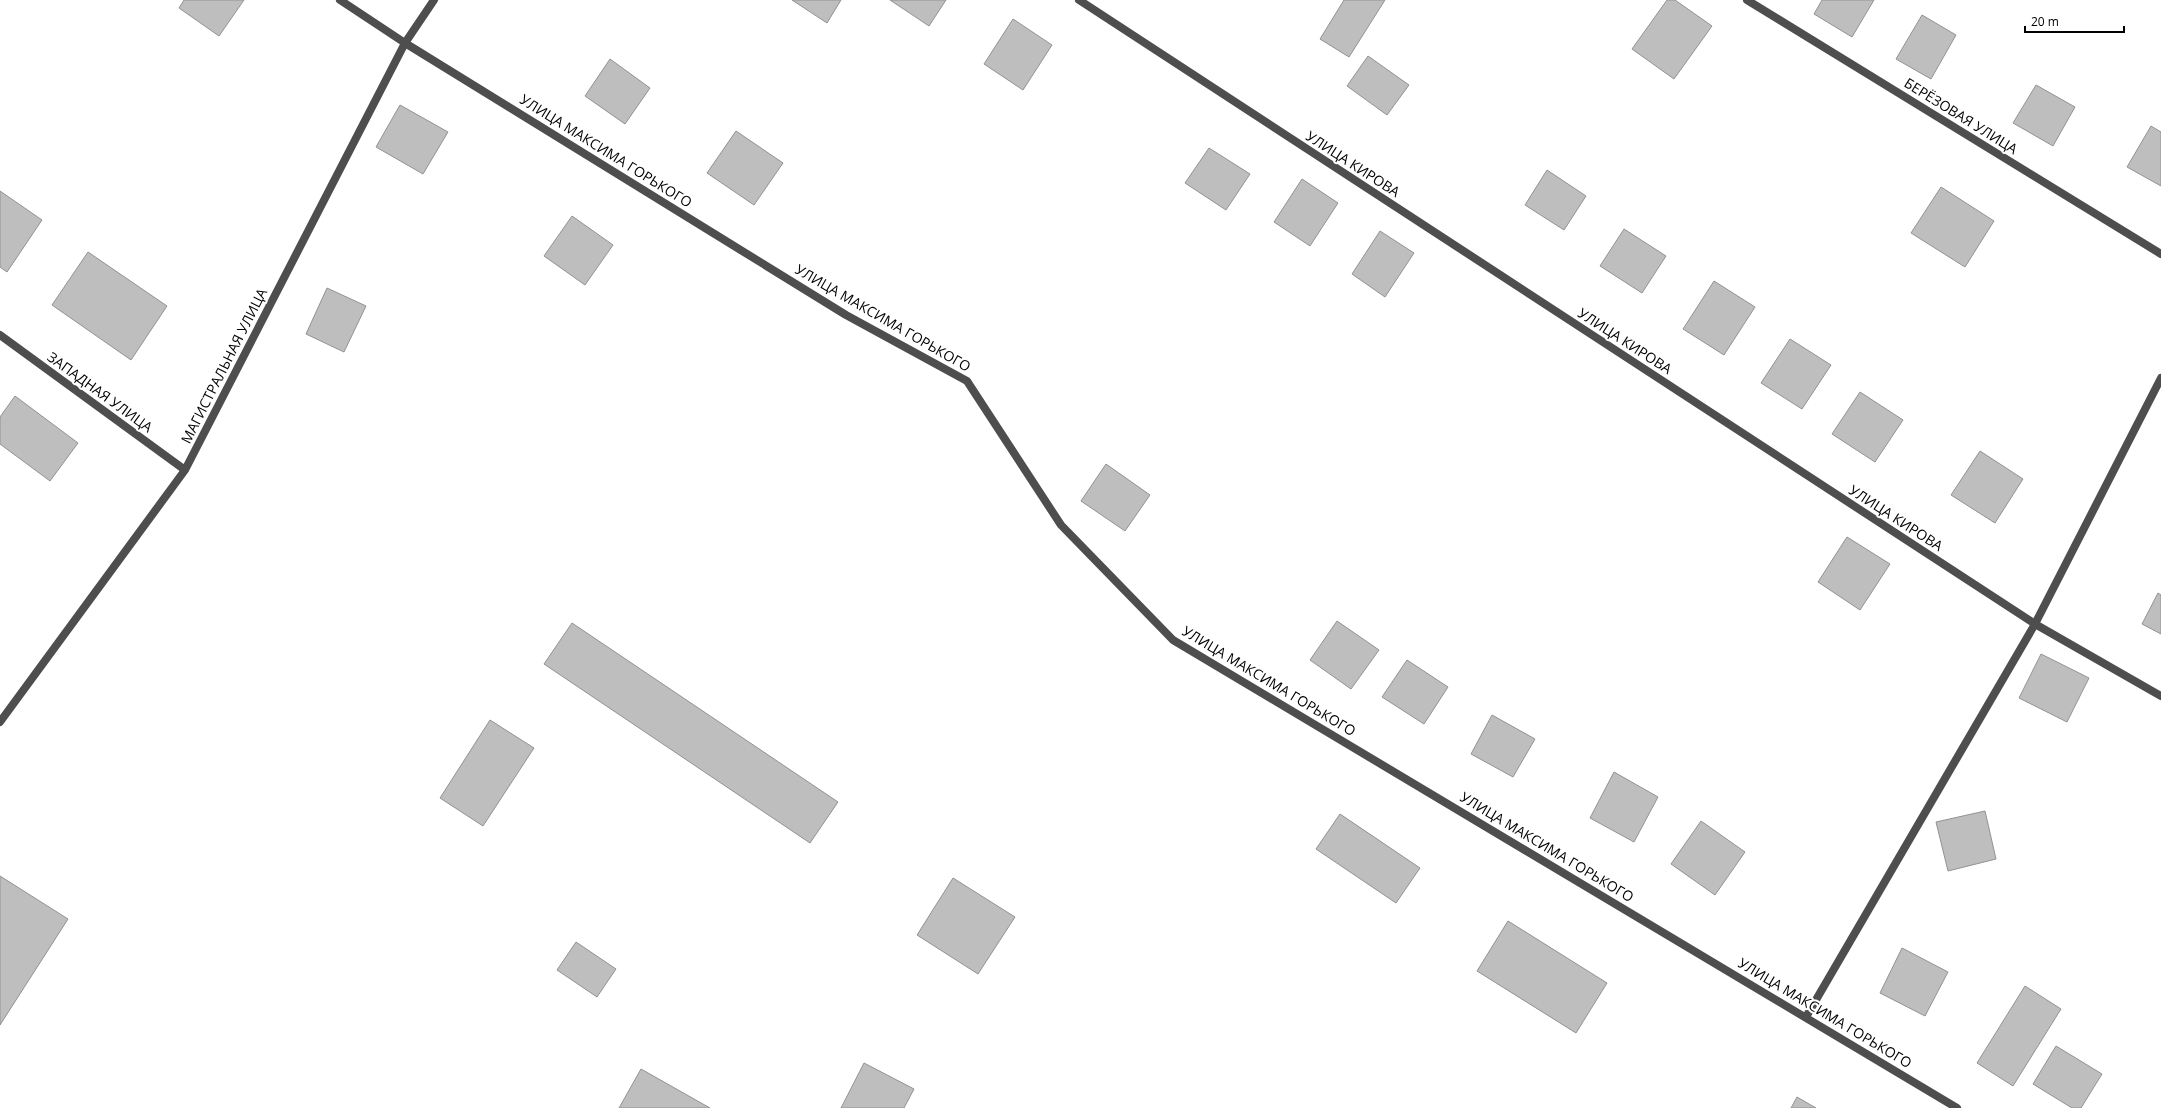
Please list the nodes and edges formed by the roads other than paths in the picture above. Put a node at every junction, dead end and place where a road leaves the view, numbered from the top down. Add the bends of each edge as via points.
1 (340, 0) edge
2 (434, 0) edge
3 (1079, 0) edge
4 (1747, 0) edge
5 (405, 43) junction
6 (2161, 254) edge
7 (0, 336) edge
8 (2161, 378) edge
9 (185, 470) junction
10 (2035, 624) junction
11 (2161, 696) edge
12 (0, 722) edge
13 (1806, 1017) junction
14 (1957, 1108) edge

1 - 5 street, УЛИЦА МАКСИМА ГОРЬКОГО
2 - 5 street, МАГИСТРАЛЬНАЯ УЛИЦА
3 - 10 street, УЛИЦА КИРОВА
4 - 6 street, БЕРЁЗОВАЯ УЛИЦА
5 - 9 street, МАГИСТРАЛЬНАЯ УЛИЦА
5 - 13 street, УЛИЦА МАКСИМА ГОРЬКОГО via 846,315 967,381 1062,525 1173,640
7 - 9 street, ЗАПАДНАЯ УЛИЦА
8 - 10 street
9 - 12 street, МАГИСТРАЛЬНАЯ УЛИЦА
10 - 11 street, УЛИЦА КИРОВА
10 - 13 street
13 - 14 street, УЛИЦА МАКСИМА ГОРЬКОГО

